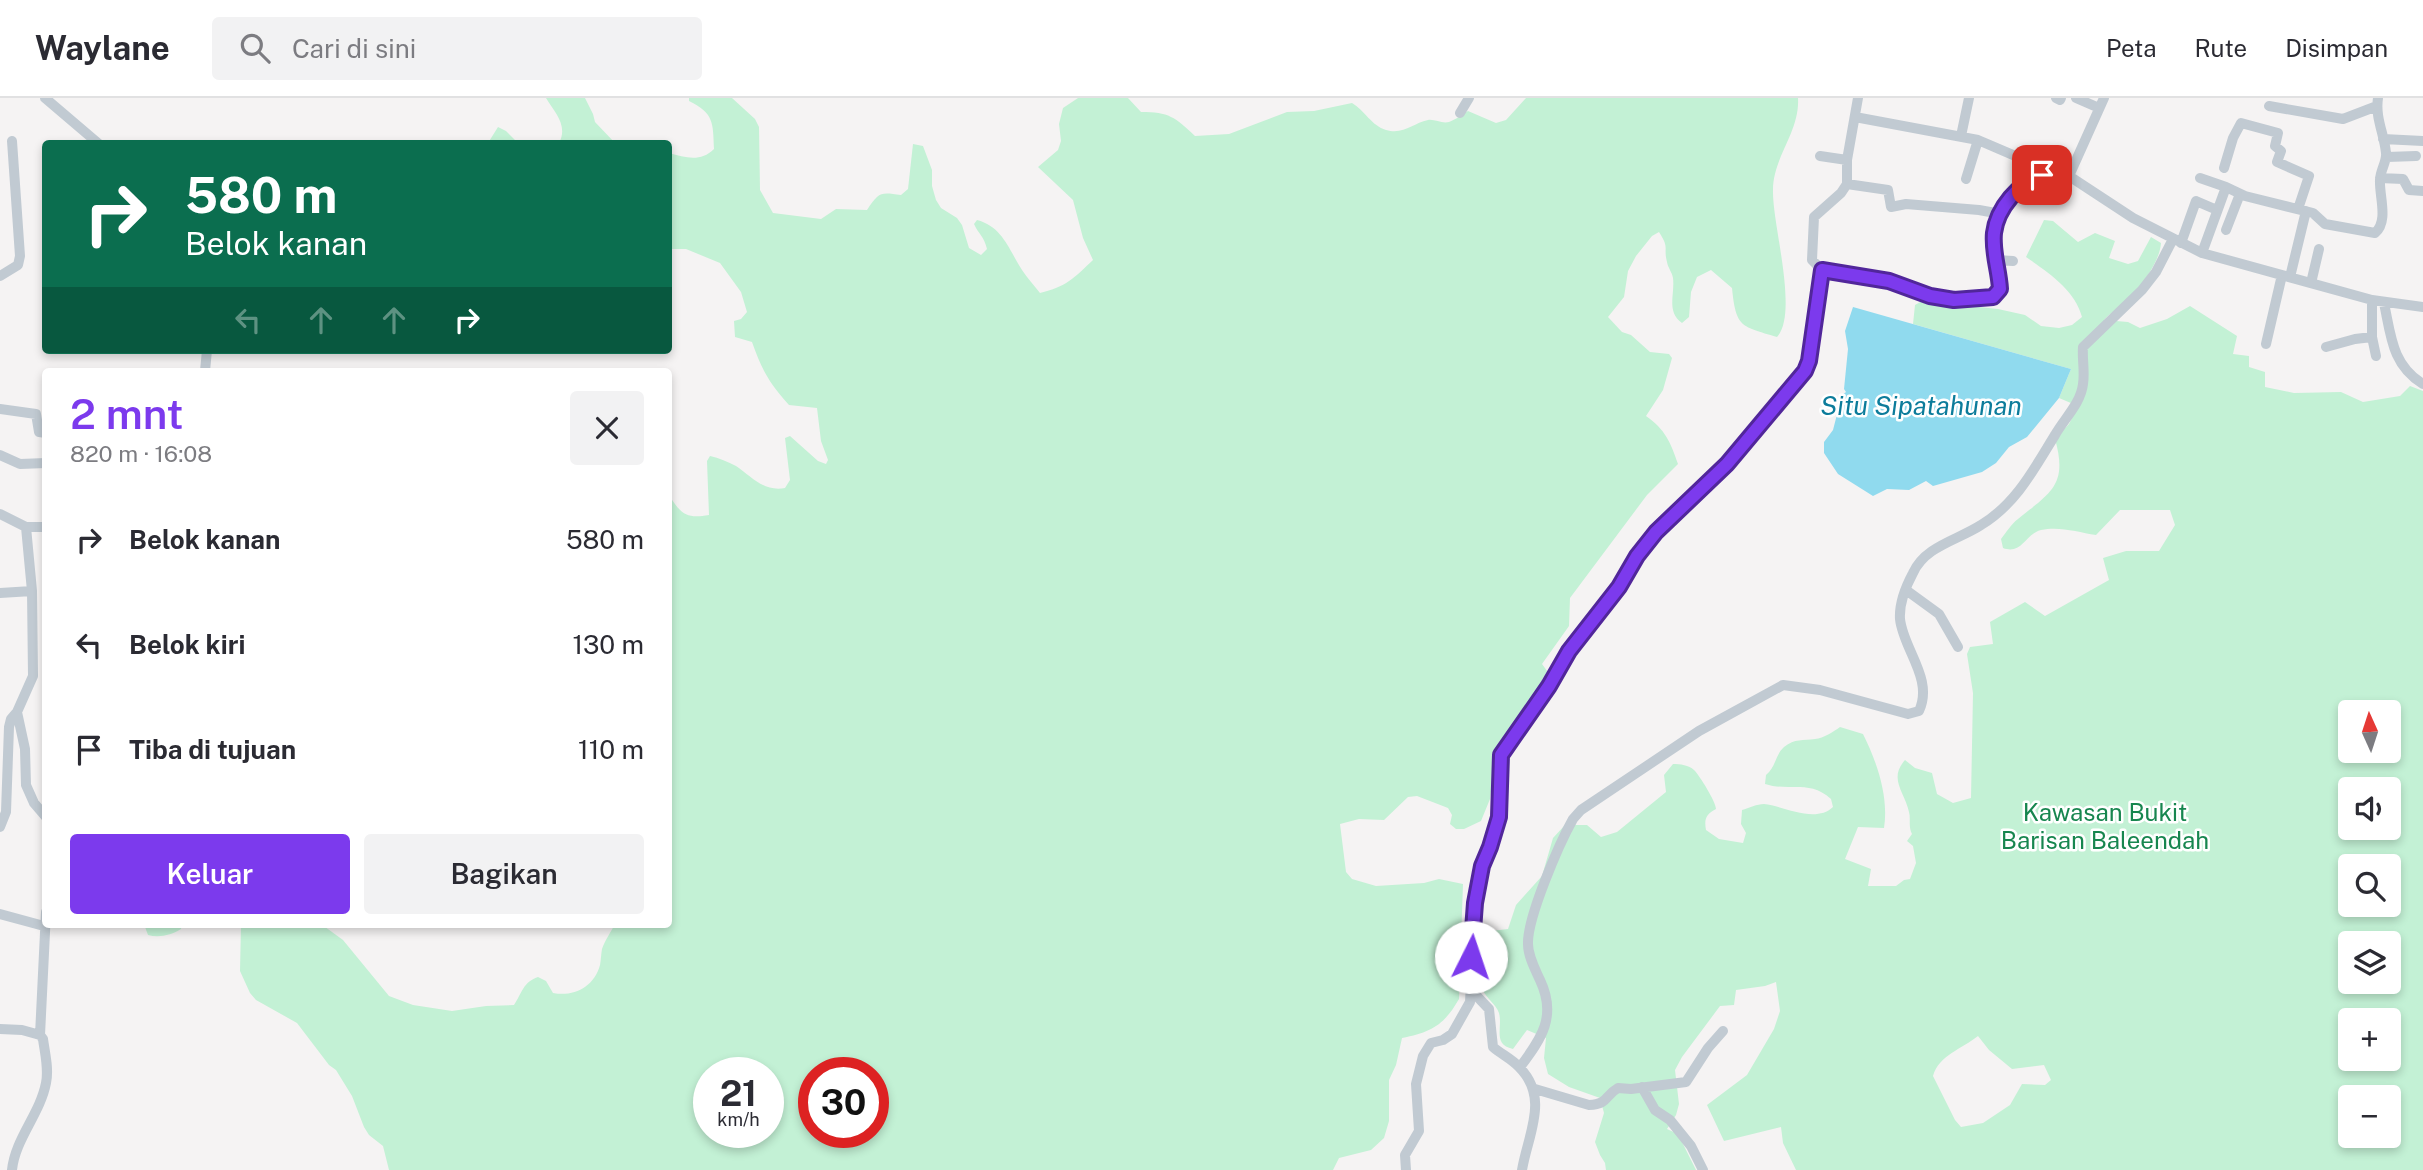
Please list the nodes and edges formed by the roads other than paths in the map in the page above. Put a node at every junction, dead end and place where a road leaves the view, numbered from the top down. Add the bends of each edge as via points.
1 (45, 98) edge
2 (1469, 98) edge
3 (1858, 98) edge
4 (1969, 98) edge
5 (2076, 98) edge
6 (2377, 102) edge
7 (2102, 103) edge
8 (2269, 106) dead end
9 (1460, 113) dead end
10 (1855, 117) junction
11 (1961, 136) junction
12 (2383, 139) junction
13 (94, 140) edge
14 (1978, 140) junction
15 (12, 141) dead end
16 (2423, 141) edge
17 (1820, 156) dead end
18 (2416, 156) dead end
19 (2387, 157) junction
20 (1847, 160) junction
21 (2224, 167) dead end
22 (2055, 173) junction
23 (2069, 176) junction
24 (2200, 177) dead end
25 (2380, 178) junction
26 (1966, 179) dead end
27 (1847, 184) junction
28 (2226, 187) junction
29 (2423, 191) edge
30 (2241, 194) junction
31 (2217, 210) junction
32 (2302, 210) junction
33 (2001, 214) junction
34 (2226, 230) dead end
35 (2177, 241) junction
36 (2319, 249) dead end
37 (2202, 253) junction
38 (1996, 260) junction
39 (2013, 261) dead end
40 (1822, 270) junction
41 (0, 276) edge
42 (2286, 276) junction
43 (2311, 283) junction
44 (2372, 300) junction
45 (2384, 303) junction
46 (2423, 307) edge
47 (2372, 337) junction
48 (2266, 344) dead end
49 (2326, 347) dead end
50 (2376, 356) dead end
51 (2423, 384) edge
52 (0, 409) edge
53 (42, 432) edge
54 (0, 455) edge
55 (42, 463) edge
56 (0, 514) edge
57 (26, 527) junction
58 (42, 527) edge
59 (1906, 590) junction
60 (32, 591) junction
61 (0, 593) edge
62 (1958, 647) dead end
63 (17, 712) junction
64 (42, 812) edge
65 (0, 827) edge
66 (0, 914) edge
67 (42, 925) edge
68 (44, 928) edge
69 (1472, 991) junction
70 (0, 1029) edge
71 (1723, 1031) dead end
72 (40, 1035) junction
73 (1520, 1067) junction
74 (1642, 1087) junction
75 (1535, 1090) junction
76 (12, 1170) edge
77 (1405, 1170) edge
78 (1522, 1170) edge
79 (1703, 1170) edge

1 - 13 street
2 - 9 street
3 - 10 street
4 - 11 street
5 - 7 street
6 - 8 street via 2343,119
6 - 12 street
7 - 23 street
10 - 11 street
10 - 20 street
11 - 14 street
12 - 16 street
12 - 19 street
14 - 22 street
14 - 26 street
15 - 41 street via 20,256 18,265
17 - 20 street
18 - 19 street
19 - 25 street
20 - 27 street
21 - 32 street via 2241,123 2278,133 2275,146 2281,152 2277,162 2309,176
22 - 23 street
22 - 33 street via 2031,179
23 - 35 street via 2107,203
24 - 28 street
25 - 29 street via 2403,179 2409,190
25 - 32 street via 2382,216 2375,233 2325,224 2316,214
27 - 33 street via 1888,190 1891,207 1906,204
27 - 40 street via 1815,217 1812,260
28 - 30 street
28 - 31 street
30 - 32 street
30 - 34 street
31 - 35 street via 2196,201
31 - 37 street
32 - 42 street
33 - 38 street via 1994,232
35 - 37 street
35 - 59 street via 2141,290 2083,347 2083,386 2077,401 2010,503 1982,525 1922,558
36 - 43 street
37 - 42 street
38 - 39 street
38 - 40 street via 2000,289 1987,299 1930,296 1889,281
40 - 69 street via 1805,371 1727,464 1643,548 1501,755 1499,817 1475,903
42 - 43 street
42 - 48 street
43 - 44 street
44 - 45 street
44 - 47 street
45 - 46 street
45 - 51 street via 2399,359 2409,375
47 - 49 street
47 - 50 street
52 - 53 street via 36,414
54 - 55 street via 16,463
56 - 57 street
57 - 58 street
57 - 60 street
59 - 62 street via 1939,614
59 - 73 street via 1900,618 1922,687 1919,711 1908,714 1793,685 1775,687 1691,735 1581,810 1568,828 1531,921 1528,950 1549,1009 1544,1029
60 - 61 street
60 - 63 street via 33,676
63 - 64 street via 26,785
63 - 65 street via 9,727 6,812
66 - 67 street
68 - 72 street
69 - 73 street via 1489,1009 1493,1047
69 - 77 street via 1452,1034 1431,1043 1423,1056 1416,1084 1419,1131 1405,1155
70 - 72 street
71 - 74 street via 1688,1080
72 - 76 street via 47,1080
73 - 75 street
74 - 75 street via 1618,1088 1605,1102 1590,1105
74 - 79 street via 1655,1110 1670,1120 1691,1146
75 - 78 street via 1533,1130

